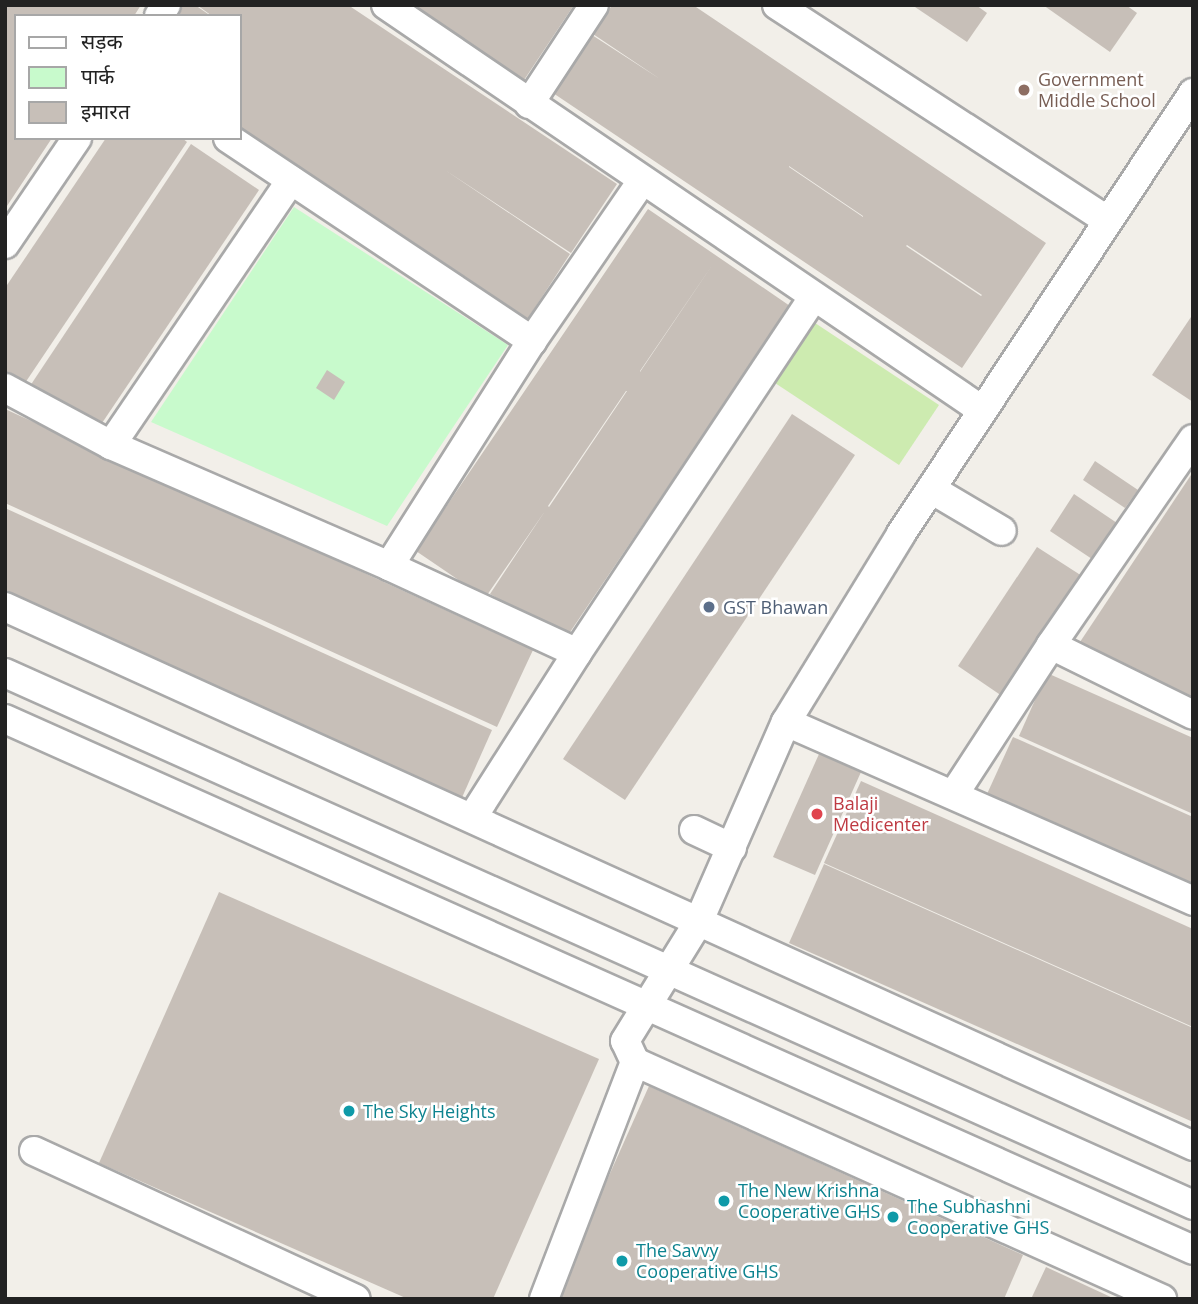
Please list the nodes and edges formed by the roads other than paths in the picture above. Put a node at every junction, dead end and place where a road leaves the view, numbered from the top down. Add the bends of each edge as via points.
1 (386, 5) edge
2 (594, 5) edge
3 (776, 5) edge
4 (1193, 93) edge
5 (529, 104) junction
6 (1185, 123) edge
7 (76, 140) edge
8 (231, 140) edge
9 (291, 180) junction
10 (642, 181) junction
11 (1108, 221) junction
12 (5, 244) edge
13 (813, 298) junction
14 (532, 341) junction
15 (5, 388) edge
16 (982, 411) junction
17 (1193, 439) edge
18 (111, 446) junction
19 (931, 489) junction
20 (1002, 531) dead end
21 (389, 566) junction
22 (5, 607) edge
23 (1051, 645) junction
24 (577, 653) junction
25 (5, 673) edge
26 (1193, 715) edge
27 (5, 719) edge
28 (786, 722) junction
29 (954, 794) junction
30 (472, 818) junction
31 (694, 830) dead end
32 (732, 848) junction
33 (1193, 901) edge
34 (698, 923) junction
35 (672, 970) junction
36 (644, 1006) junction
37 (635, 1062) junction
38 (1193, 1146) edge
39 (34, 1151) dead end
40 (1193, 1205) edge
41 (1193, 1250) edge
42 (356, 1299) edge
43 (544, 1299) edge
44 (1161, 1299) edge

1 - 5 street
2 - 5 street
3 - 11 street
4 - 6 street
5 - 10 street
6 - 11 street
7 - 12 street
8 - 9 street
9 - 14 street
9 - 18 street
10 - 13 street
10 - 14 street
11 - 16 street
13 - 16 street
13 - 24 street
14 - 21 street
15 - 18 street
16 - 19 street
17 - 23 street
18 - 21 street
19 - 20 street
19 - 28 street
21 - 24 street
22 - 30 street
23 - 26 street
23 - 29 street
24 - 30 street
25 - 35 street
27 - 36 street
28 - 29 street
28 - 32 street
29 - 33 street
30 - 34 street
31 - 32 street
32 - 34 street
34 - 35 street
34 - 38 street
35 - 36 street
35 - 40 street
36 - 37 street via 625,1041
36 - 41 street
37 - 43 street
37 - 44 street
39 - 42 street

